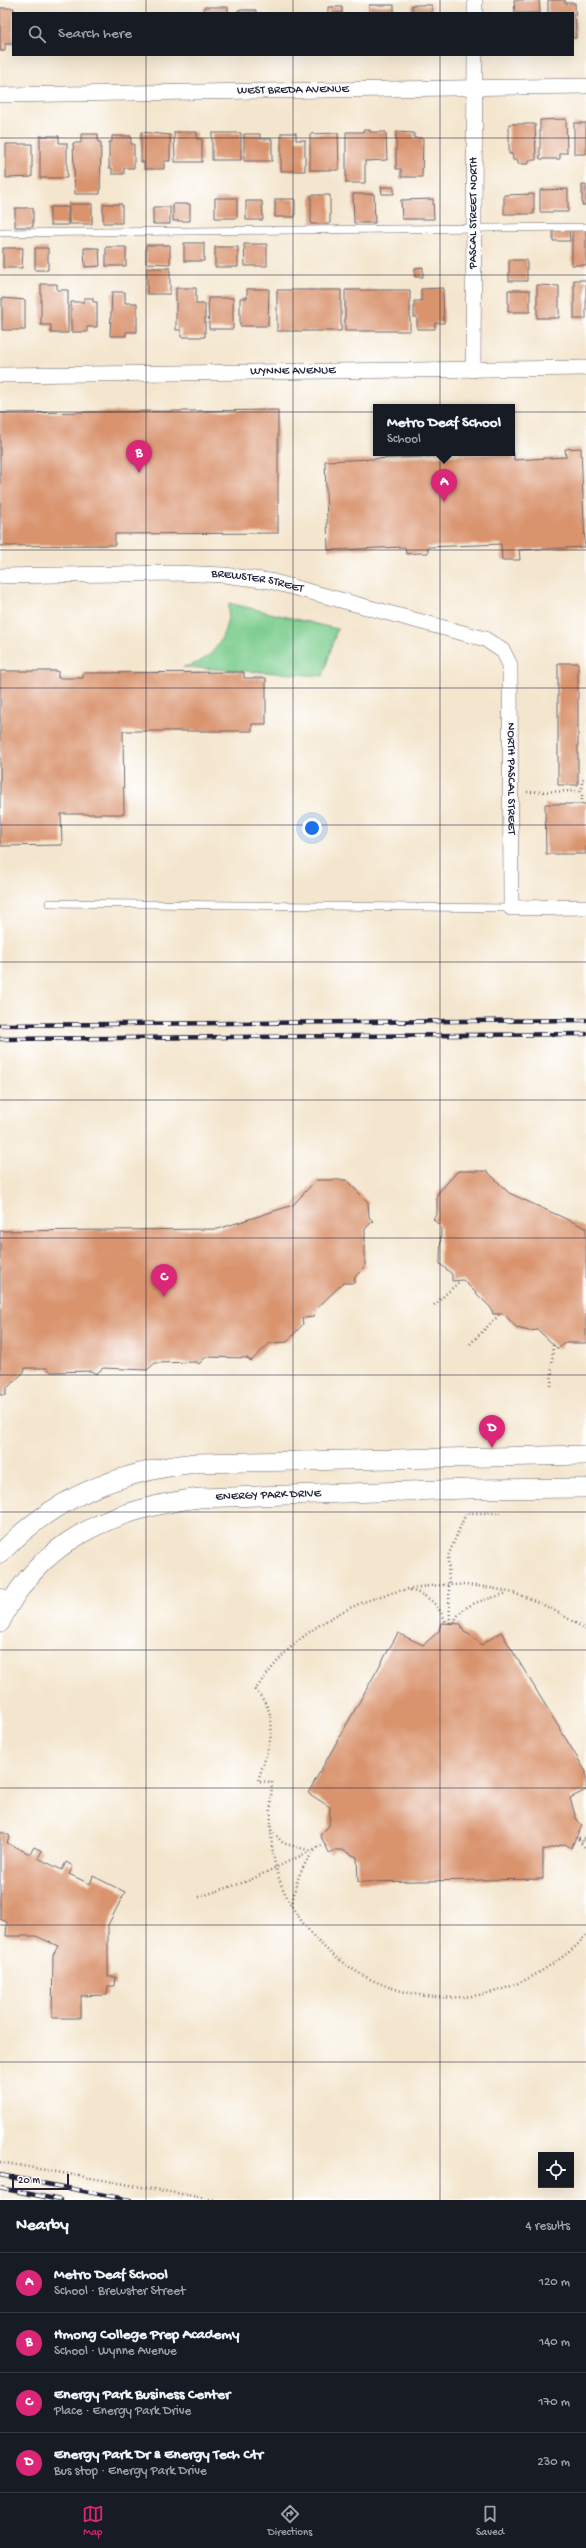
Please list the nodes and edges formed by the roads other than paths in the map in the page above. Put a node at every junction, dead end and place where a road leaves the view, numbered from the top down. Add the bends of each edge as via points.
1 (475, 0) edge
2 (475, 12) edge
3 (475, 56) edge
4 (586, 86) edge
5 (475, 87) junction
6 (0, 95) edge
7 (586, 227) edge
8 (473, 229) junction
9 (0, 233) edge
10 (586, 368) edge
11 (473, 370) junction
12 (0, 375) edge
13 (0, 576) edge
14 (503, 651) joint
15 (49, 903) dead end
16 (586, 907) edge
17 (511, 908) junction
18 (586, 1455) edge
19 (586, 1488) edge
20 (0, 1554) edge
21 (5, 1599) edge
22 (0, 1623) edge

1 - 2 street
3 - 5 street, PASCAL STREET NORTH
4 - 5 street, WEST BREDA AVENUE
5 - 6 street, WEST BREDA AVENUE
5 - 8 street, PASCAL STREET NORTH
7 - 8 lane
8 - 9 lane
8 - 11 street, PASCAL STREET NORTH
10 - 11 street, WYNNE AVENUE
11 - 12 street, WYNNE AVENUE
13 - 14 street, BREWSTER STREET via 180,574 224,575 270,581 485,638
14 - 17 street, NORTH PASCAL STREET via 510,665
15 - 17 lane
16 - 17 street
18 - 20 street via 195,1463 145,1470 99,1486 61,1505 16,1538
19 - 21 street, ENERGY PARK DRIVE via 462,1489 199,1498 165,1502 113,1517 70,1540
21 - 22 street, ENERGY PARK DRIVE

